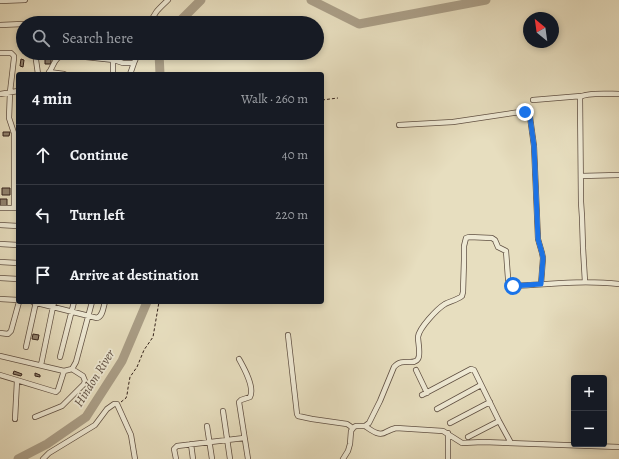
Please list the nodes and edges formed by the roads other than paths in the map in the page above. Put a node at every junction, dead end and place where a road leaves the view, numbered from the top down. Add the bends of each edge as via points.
1 (25, 0) edge
2 (168, 0) edge
3 (0, 1) edge
4 (153, 16) edge
5 (16, 24) edge
6 (0, 25) edge
7 (0, 52) edge
8 (36, 60) edge
9 (56, 60) edge
10 (114, 60) joint
11 (134, 60) edge
12 (133, 63) junction
13 (38, 72) edge
14 (49, 72) edge
15 (113, 72) edge
16 (131, 72) edge
17 (16, 91) edge
18 (10, 92) junction
19 (0, 94) edge
20 (619, 94) edge
21 (581, 96) junction
22 (533, 100) dead end
23 (399, 125) dead end
24 (619, 175) edge
25 (581, 176) junction
26 (0, 208) edge
27 (16, 208) edge
28 (0, 225) edge
29 (16, 226) edge
30 (0, 244) edge
31 (16, 245) edge
32 (0, 262) edge
33 (16, 263) edge
34 (0, 278) edge
35 (16, 279) edge
36 (585, 282) junction
37 (541, 284) junction
38 (619, 284) edge
39 (0, 298) edge
40 (16, 301) edge
41 (17, 304) edge
42 (35, 304) edge
43 (53, 304) edge
44 (73, 304) edge
45 (91, 304) edge
46 (104, 304) edge
47 (71, 312) junction
48 (88, 317) junction
49 (0, 333) edge
50 (288, 335) dead end
51 (26, 347) dead end
52 (0, 356) edge
53 (60, 357) dead end
54 (239, 359) dead end
55 (41, 366) junction
56 (72, 369) junction
57 (416, 370) dead end
58 (64, 371) junction
59 (0, 375) edge
60 (17, 381) junction
61 (481, 385) junction
62 (490, 402) junction
63 (437, 409) dead end
64 (223, 411) dead end
65 (35, 417) dead end
66 (16, 419) dead end
67 (499, 421) junction
68 (450, 423) dead end
69 (207, 426) dead end
70 (365, 426) junction
71 (352, 428) junction
72 (448, 434) junction
73 (244, 438) junction
74 (468, 438) dead end
75 (227, 440) junction
76 (209, 442) junction
77 (191, 444) junction
78 (511, 444) junction
79 (619, 447) edge
80 (43, 459) edge
81 (135, 459) edge
82 (176, 459) edge
83 (193, 459) edge
84 (212, 459) edge
85 (230, 459) edge
86 (248, 459) edge
87 (343, 459) edge
88 (448, 459) edge

1 - 3 street
2 - 4 street
5 - 6 street
7 - 18 street via 11,53 14,56
8 - 13 street
9 - 14 street
10 - 12 street
10 - 15 street
11 - 12 street
12 - 16 street
17 - 18 street
18 - 19 street
18 - 27 street via 9,118 14,133
20 - 21 street
21 - 22 street
21 - 25 street
23 - 37 street via 453,122 520,112 528,114 534,146 538,239 543,258
24 - 25 street
25 - 36 street
26 - 27 street
28 - 29 street
30 - 31 street
32 - 33 street
34 - 35 street
36 - 37 street
36 - 38 street
37 - 70 street via 510,285 506,251 498,247 492,238 466,238 462,296 442,307 423,326 418,338 418,360 396,364 369,423
39 - 40 street
41 - 49 street via 11,331 8,334
42 - 51 street
43 - 47 street
43 - 55 street
44 - 47 street
45 - 48 street
46 - 48 street via 100,317
47 - 48 street
47 - 53 street
48 - 56 street
50 - 71 street via 298,416 347,424
52 - 55 street
54 - 73 street via 247,374 252,394 239,402
55 - 58 street
56 - 58 street
56 - 65 street via 83,376 84,384 62,406
57 - 61 street via 425,394 471,369 474,370
58 - 60 street via 56,392
59 - 60 street
60 - 66 street
61 - 62 street
61 - 63 street
62 - 67 street
62 - 68 street
64 - 75 street
67 - 74 street
67 - 78 street
69 - 76 street
70 - 71 street
70 - 72 street via 381,434 393,428 440,430
71 - 87 street via 350,444
72 - 78 street via 462,443
72 - 88 street
73 - 75 street
73 - 86 street
75 - 76 street
75 - 85 street
76 - 77 street
76 - 84 street
77 - 82 street via 175,447
77 - 83 street
78 - 79 street
80 - 81 street via 95,425 114,404 117,404 129,428

